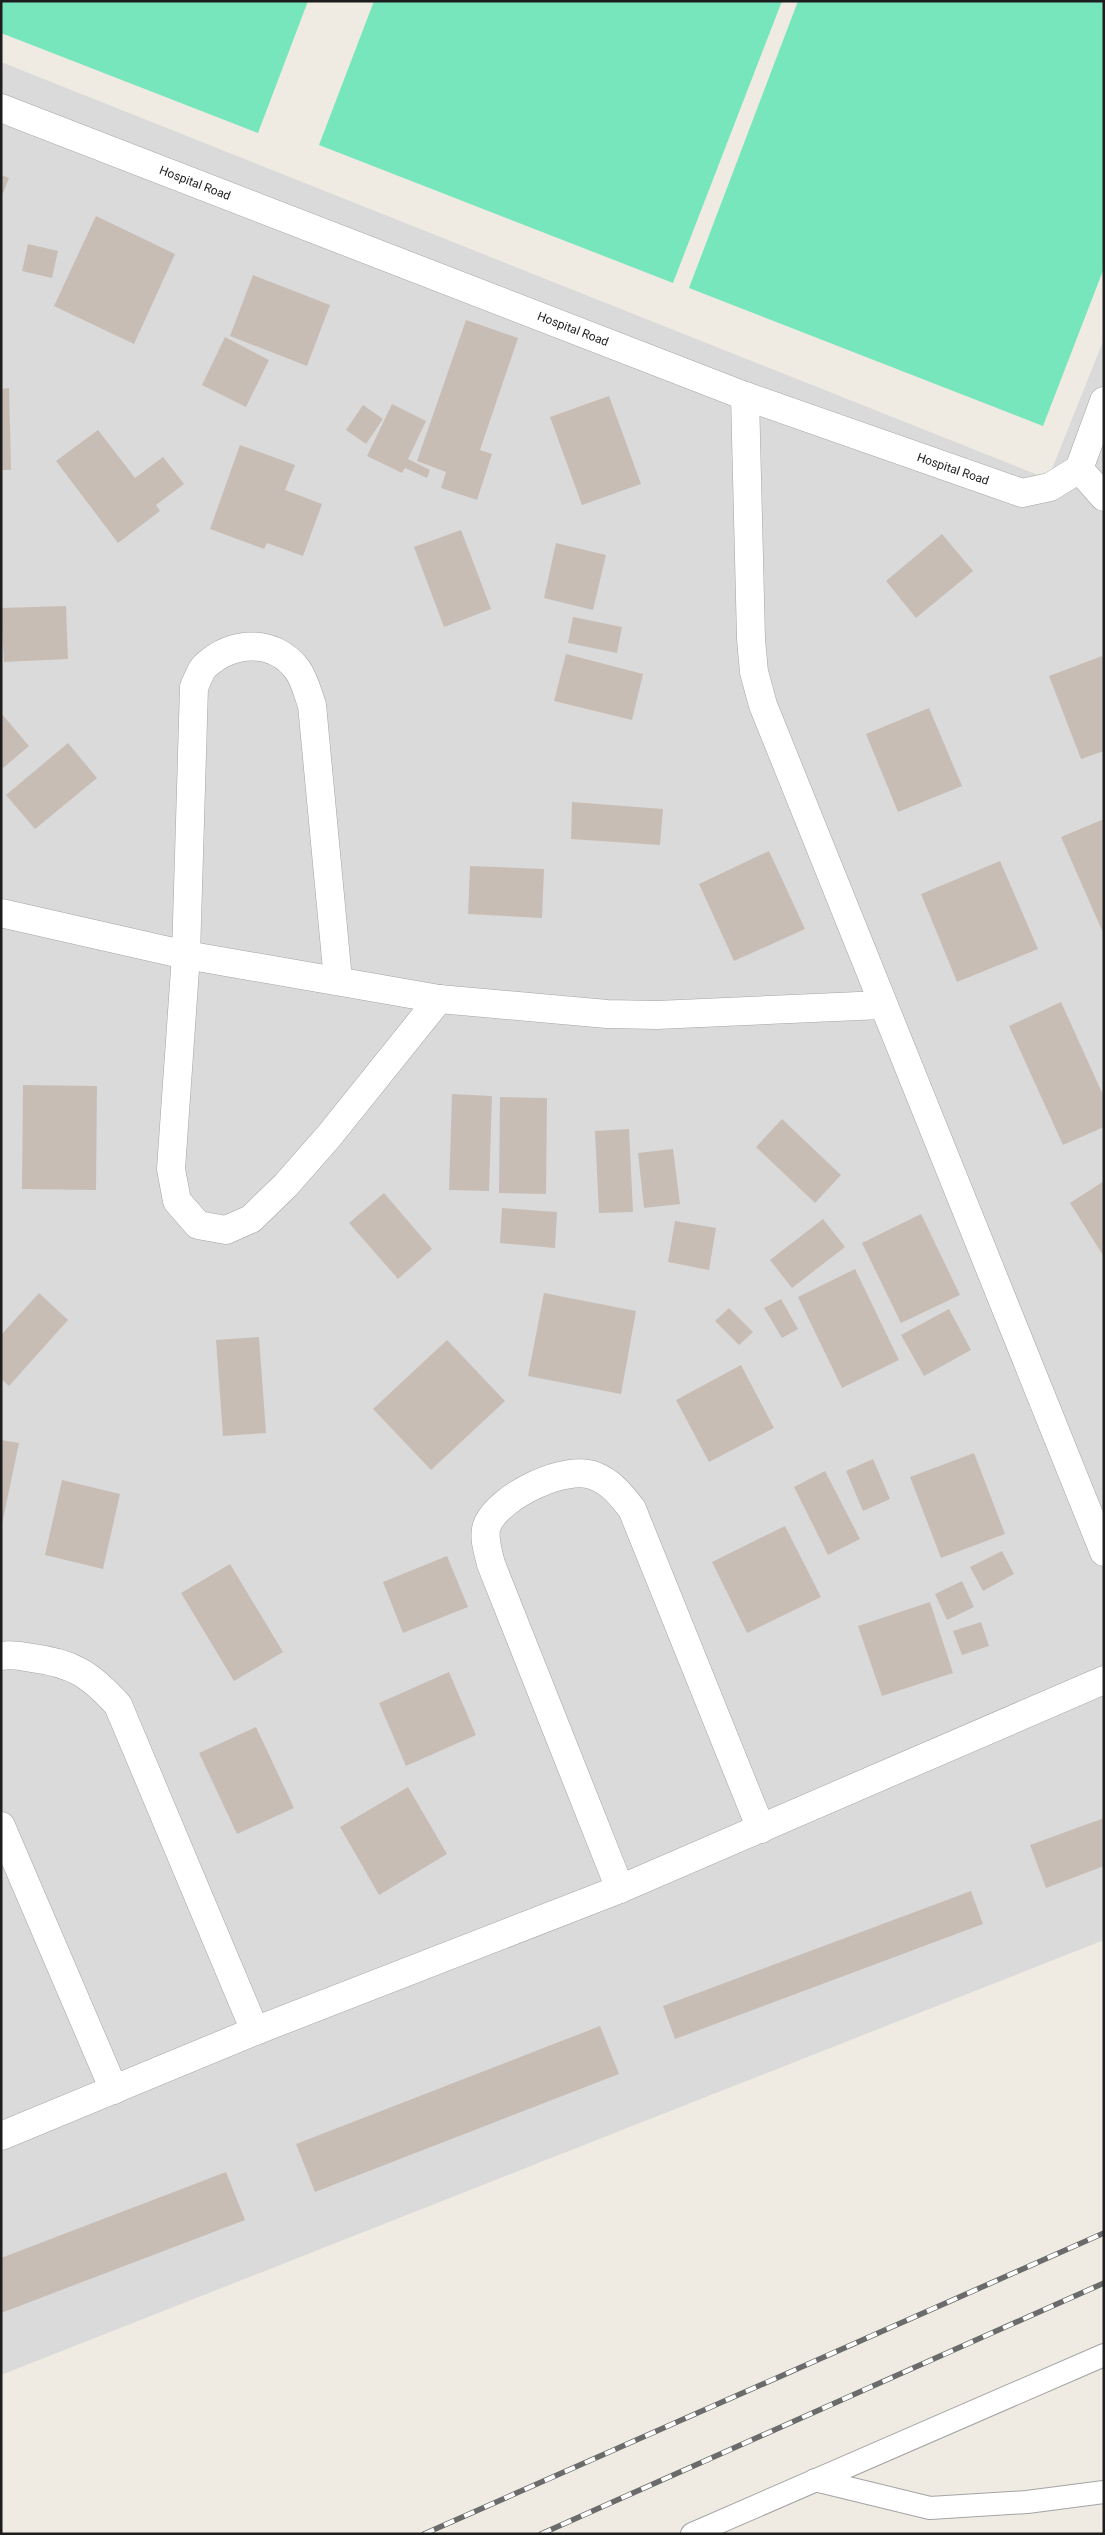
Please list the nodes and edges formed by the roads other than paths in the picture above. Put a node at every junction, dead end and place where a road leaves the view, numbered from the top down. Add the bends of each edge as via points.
1 (1, 108) edge
2 (745, 396) junction
3 (1104, 401) edge
4 (1079, 469) junction
5 (1104, 497) edge
6 (1, 913) edge
7 (186, 955) junction
8 (338, 980) junction
9 (439, 1000) junction
10 (882, 1005) junction
11 (1104, 1552) edge
12 (1, 1656) edge
13 (1104, 1680) edge
14 (1, 1826) edge
15 (761, 1830) junction
16 (620, 1889) junction
17 (255, 2030) junction
18 (114, 2090) junction
19 (1, 2136) edge
20 (1104, 2355) edge
21 (815, 2480) junction
22 (1104, 2492) edge
23 (692, 2534) edge

1 - 2 street, Hospital Road
2 - 4 street, Hospital Road via 1022,493 1050,487
2 - 10 street via 754,672 763,705
3 - 4 street
4 - 5 street
6 - 7 street
7 - 8 street
7 - 8 street via 194,687 204,667 227,651 252,645 278,651 298,670 312,705
7 - 9 street via 170,1169 177,1201 198,1225 226,1230 251,1219 286,1185
8 - 9 street
9 - 10 street via 657,1015
10 - 11 street
12 - 17 street via 54,1660 76,1668 100,1685 118,1705
13 - 15 street
14 - 18 street
15 - 16 street
15 - 16 street via 632,1509 616,1488 594,1475 570,1473 544,1481 498,1509 487,1524 486,1541 492,1564
16 - 17 street
17 - 18 street
18 - 19 street
20 - 21 lane
21 - 22 lane via 930,2508 1027,2502
21 - 23 lane

